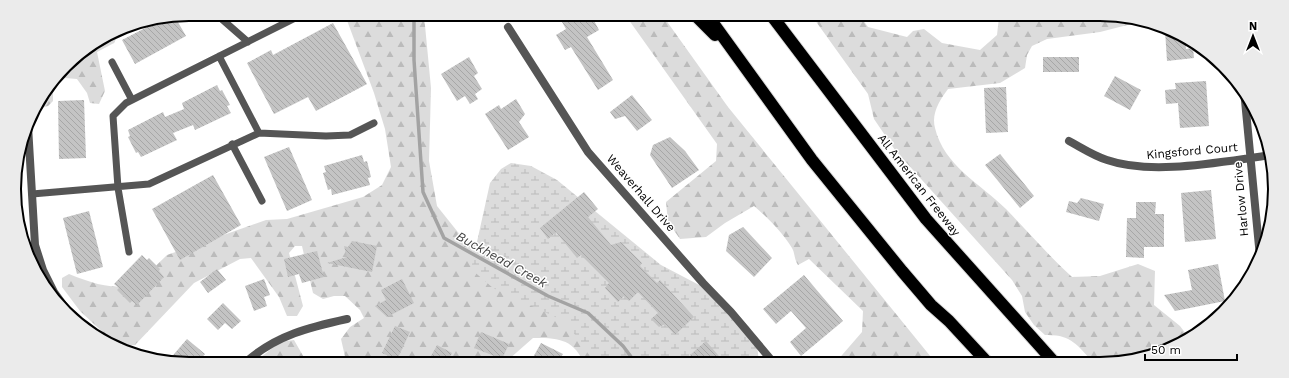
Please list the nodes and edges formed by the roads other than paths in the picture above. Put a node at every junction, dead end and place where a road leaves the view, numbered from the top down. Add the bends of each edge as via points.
1 (224, 21) edge
2 (289, 21) edge
3 (701, 21) edge
4 (712, 21) edge
5 (778, 21) edge
6 (508, 27) dead end
7 (248, 42) junction
8 (734, 53) junction
9 (219, 56) junction
10 (112, 62) dead end
11 (132, 100) junction
12 (1245, 106) edge
13 (374, 123) dead end
14 (260, 133) junction
15 (29, 139) edge
16 (1069, 141) dead end
17 (232, 144) junction
18 (1265, 157) edge
19 (1250, 158) junction
20 (118, 188) junction
21 (32, 194) junction
22 (262, 201) dead end
23 (1259, 244) edge
24 (129, 252) dead end
25 (49, 282) edge
26 (348, 319) dead end
27 (252, 357) edge
28 (768, 357) edge
29 (982, 357) edge
30 (1050, 357) edge

1 - 7 lane
2 - 7 lane
3 - 8 highway
4 - 8 highway
5 - 30 highway, All American Freeway via 926,219
6 - 28 street, Weaverhall Drive via 588,152
7 - 9 lane
8 - 29 highway via 812,160 902,271 931,305
9 - 11 lane
9 - 14 lane
10 - 11 lane
11 - 20 lane via 113,116
12 - 19 street, Harlow Drive
13 - 14 lane via 350,135
14 - 17 lane
15 - 21 street
16 - 19 street, Kingsford Court via 1108,161 1142,167
17 - 20 lane via 149,184
17 - 22 lane
18 - 19 street, Kingsford Court
19 - 23 street, Harlow Drive
20 - 21 lane
20 - 24 lane
21 - 25 street via 35,246
26 - 27 street via 308,327 284,336

